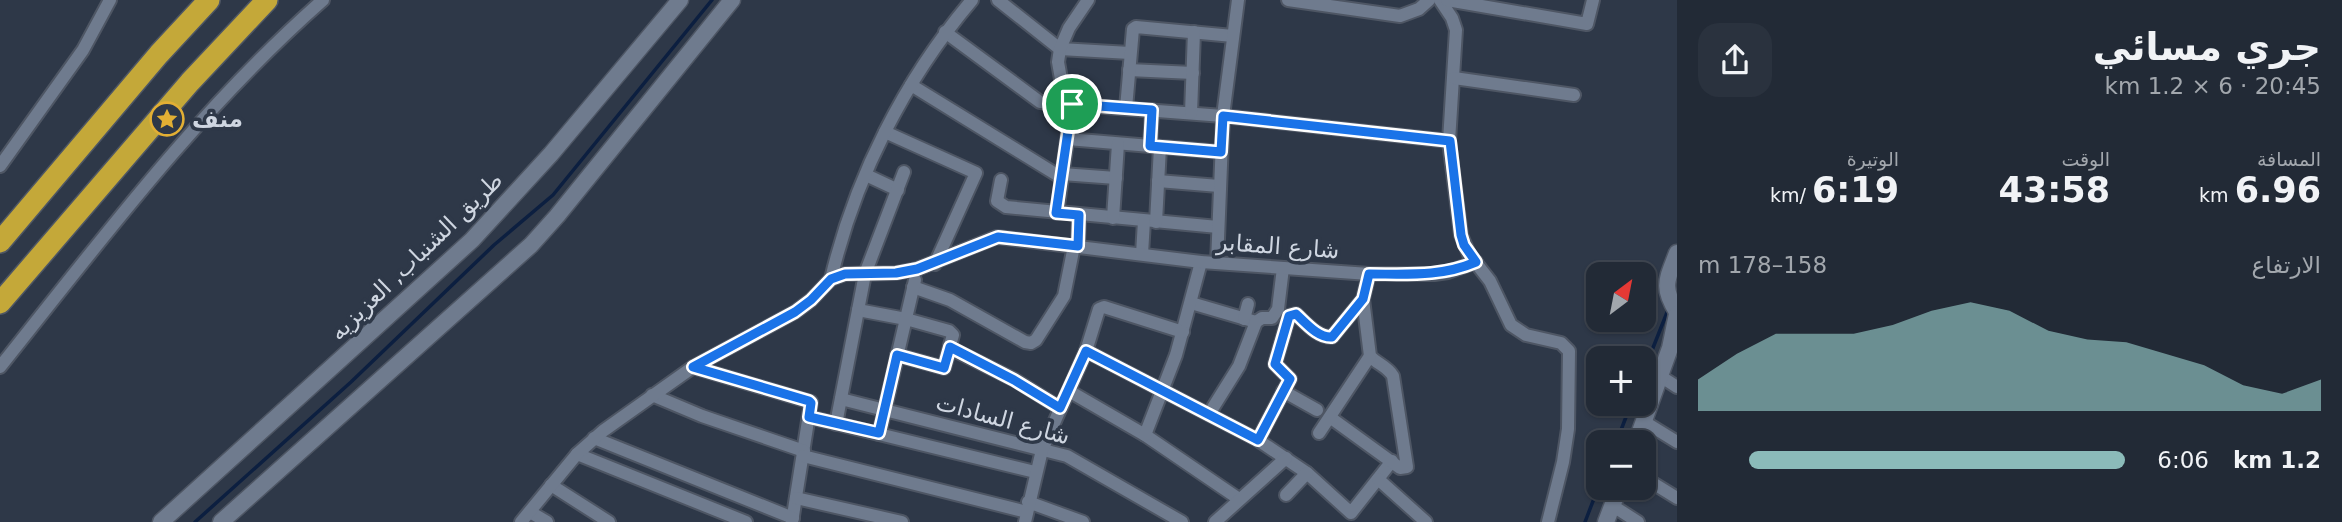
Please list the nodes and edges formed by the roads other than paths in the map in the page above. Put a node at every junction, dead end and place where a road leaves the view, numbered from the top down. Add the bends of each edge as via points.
1 (110, 0) edge
2 (209, 0) edge
3 (267, 0) edge
4 (323, 0) edge
5 (680, 0) edge
6 (732, 0) edge
7 (972, 0) edge
8 (998, 0) edge
9 (1088, 0) edge
10 (1238, 0) edge
11 (1288, 0) edge
12 (1429, 0) edge
13 (1440, 0) edge
14 (1447, 0) edge
15 (1593, 0) edge
16 (1359, 5) edge
17 (945, 32) junction
18 (1194, 33) junction
19 (1233, 36) junction
20 (1060, 49) junction
21 (1130, 53) junction
22 (1129, 70) junction
23 (1193, 73) junction
24 (1454, 78) junction
25 (911, 85) junction
26 (1574, 95) dead end
27 (1072, 104) junction
28 (1126, 108) junction
29 (1152, 110) junction
30 (1191, 113) junction
31 (1223, 116) junction
32 (885, 132) junction
33 (1068, 139) junction
34 (1450, 141) junction
35 (1118, 144) junction
36 (1155, 147) junction
37 (1221, 152) junction
38 (0, 166) edge
39 (904, 172) dead end
40 (866, 175) junction
41 (1062, 176) junction
42 (1116, 178) junction
43 (1001, 180) dead end
44 (1158, 181) junction
45 (1219, 186) junction
46 (898, 190) junction
47 (1056, 213) junction
48 (1079, 215) junction
49 (1113, 218) junction
50 (1150, 221) junction
51 (1218, 227) junction
52 (0, 242) edge
53 (1076, 246) junction
54 (1677, 253) edge
55 (1142, 254) junction
56 (1201, 262) junction
57 (1476, 262) junction
58 (1217, 263) junction
59 (935, 264) junction
60 (1283, 268) junction
61 (917, 269) junction
62 (865, 274) junction
63 (1369, 274) junction
64 (831, 279) junction
65 (913, 287) junction
66 (1363, 299) junction
67 (0, 303) edge
68 (1191, 303) junction
69 (1248, 304) dead end
70 (1674, 307) edge
71 (859, 310) junction
72 (1283, 314) junction
73 (906, 319) junction
74 (1250, 321) junction
75 (1183, 332) junction
76 (950, 347) junction
77 (1086, 351) junction
78 (897, 355) junction
79 (1673, 355) edge
80 (1370, 356) junction
81 (0, 367) edge
82 (693, 367) junction
83 (1660, 376) junction
84 (1677, 387) edge
85 (1069, 391) junction
86 (1163, 391) junction
87 (1283, 391) junction
88 (652, 395) junction
89 (841, 399) junction
90 (1060, 408) junction
91 (884, 409) junction
92 (1317, 410) dead end
93 (1209, 414) junction
94 (809, 417) junction
95 (1331, 418) junction
96 (1643, 421) junction
97 (836, 424) junction
98 (1640, 430) edge
99 (879, 433) junction
100 (1319, 433) dead end
101 (1145, 435) junction
102 (594, 439) junction
103 (1258, 440) junction
104 (1677, 442) edge
105 (1042, 450) junction
106 (577, 454) junction
107 (803, 454) junction
108 (1286, 458) junction
109 (1392, 461) junction
110 (1035, 472) junction
111 (1307, 474) junction
112 (1378, 479) junction
113 (551, 485) junction
114 (1656, 485) edge
115 (1286, 495) dead end
116 (796, 498) junction
117 (1677, 498) edge
118 (1239, 499) junction
119 (1615, 500) edge
120 (1613, 506) junction
121 (1027, 512) edge
122 (1224, 512) junction
123 (526, 517) edge
124 (792, 520) edge
125 (160, 522) edge
126 (221, 522) edge
127 (547, 522) edge
128 (609, 522) edge
129 (746, 522) edge
130 (902, 522) edge
131 (1083, 522) edge
132 (1182, 522) edge
133 (1214, 522) edge
134 (1235, 522) edge
135 (1426, 522) edge
136 (1548, 522) edge
137 (1606, 522) edge
138 (1638, 522) edge

1 - 38 street via 83,50
2 - 52 highway
3 - 67 highway via 190,82
4 - 81 street via 232,86 179,144
5 - 125 street, طريق الشنباب, العزيزيه via 472,240
6 - 126 street via 531,245
7 - 17 street
8 - 20 street
9 - 20 street
10 - 19 street
11 - 16 street
12 - 16 street via 1400,16
13 - 24 street via 1456,30
14 - 15 street via 1587,24
17 - 25 street
17 - 27 street via 1033,99
18 - 19 street
18 - 21 street via 1136,27 1131,32
18 - 23 street
19 - 31 street
20 - 21 street
20 - 27 street via 1061,79
21 - 22 street
22 - 23 street
22 - 28 street
23 - 30 street
24 - 26 street
24 - 34 street
25 - 32 street
25 - 41 street
27 - 28 street
27 - 33 street
28 - 29 street
29 - 30 street
29 - 36 street
30 - 31 street
31 - 34 street
31 - 37 street
32 - 40 street
32 - 59 street via 976,173
33 - 35 street
33 - 41 street
34 - 57 street via 1461,235
35 - 36 street
35 - 42 street
36 - 37 street
36 - 44 street
37 - 45 street
39 - 46 street
40 - 46 street
40 - 64 street
41 - 42 street
41 - 47 street
42 - 49 street
43 - 47 street via 997,201 1001,205
44 - 45 street
44 - 50 street
45 - 51 street
46 - 62 street
47 - 48 street
48 - 49 street
48 - 53 street
49 - 50 street
50 - 51 street
50 - 55 street
51 - 58 street
53 - 55 street, شارع المقابر
53 - 59 street, شارع المقابر via 998,237
53 - 65 street via 1064,296 1031,343 950,300
54 - 70 street via 1666,283
55 - 56 street, شارع المقابر
56 - 58 street, شارع المقابر
56 - 68 street
57 - 63 street, شارع المقابر via 1434,274
57 - 136 street via 1511,325 1526,335 1561,343 1569,351 1568,429
58 - 60 street, شارع المقابر
59 - 61 street, شارع المقابر
60 - 63 street, شارع المقابر
60 - 72 street
61 - 62 street, شارع المقابر
61 - 65 street
62 - 64 street, شارع المقابر
62 - 71 street
63 - 66 street
64 - 82 street via 795,312
65 - 73 street
66 - 72 street via 1332,337 1320,334 1296,314
66 - 80 street
68 - 74 street
68 - 75 street
69 - 74 street
70 - 79 street
71 - 73 street
71 - 89 street
72 - 74 street
72 - 87 street via 1275,364 1290,378
73 - 76 street via 948,331 953,335
73 - 78 street
74 - 93 street via 1239,366
75 - 77 street via 1101,307
75 - 86 street
76 - 78 street via 944,368
76 - 90 street
77 - 85 street
77 - 86 street
78 - 91 street
79 - 83 street
80 - 95 street
80 - 109 street via 1393,376 1409,464 1404,469
82 - 88 street
82 - 94 street via 809,401
83 - 84 street
83 - 96 street
85 - 90 street
85 - 101 street
86 - 93 street
86 - 101 street
87 - 92 street
87 - 103 street
88 - 102 street
88 - 107 street
89 - 91 street, شارع السادات
89 - 97 street
90 - 105 street
91 - 99 street
91 - 105 street, شارع السادات
93 - 103 street
94 - 97 street
94 - 107 street
95 - 100 street
95 - 109 street
96 - 98 street
96 - 104 street
97 - 99 street
99 - 110 street
101 - 118 street
102 - 106 street
102 - 124 street
103 - 108 street
105 - 110 street
105 - 132 street, شارع السادات via 1078,461
106 - 113 street
106 - 129 street
107 - 116 street
107 - 121 street
108 - 111 street
108 - 118 street
109 - 112 street
110 - 121 street
111 - 112 street via 1351,513
111 - 115 street
112 - 135 street
113 - 123 street
113 - 128 street
114 - 117 street
116 - 124 street
116 - 130 street
118 - 122 street
119 - 120 street
120 - 137 street
120 - 138 street
121 - 131 street
122 - 133 street
122 - 134 street
123 - 127 street

